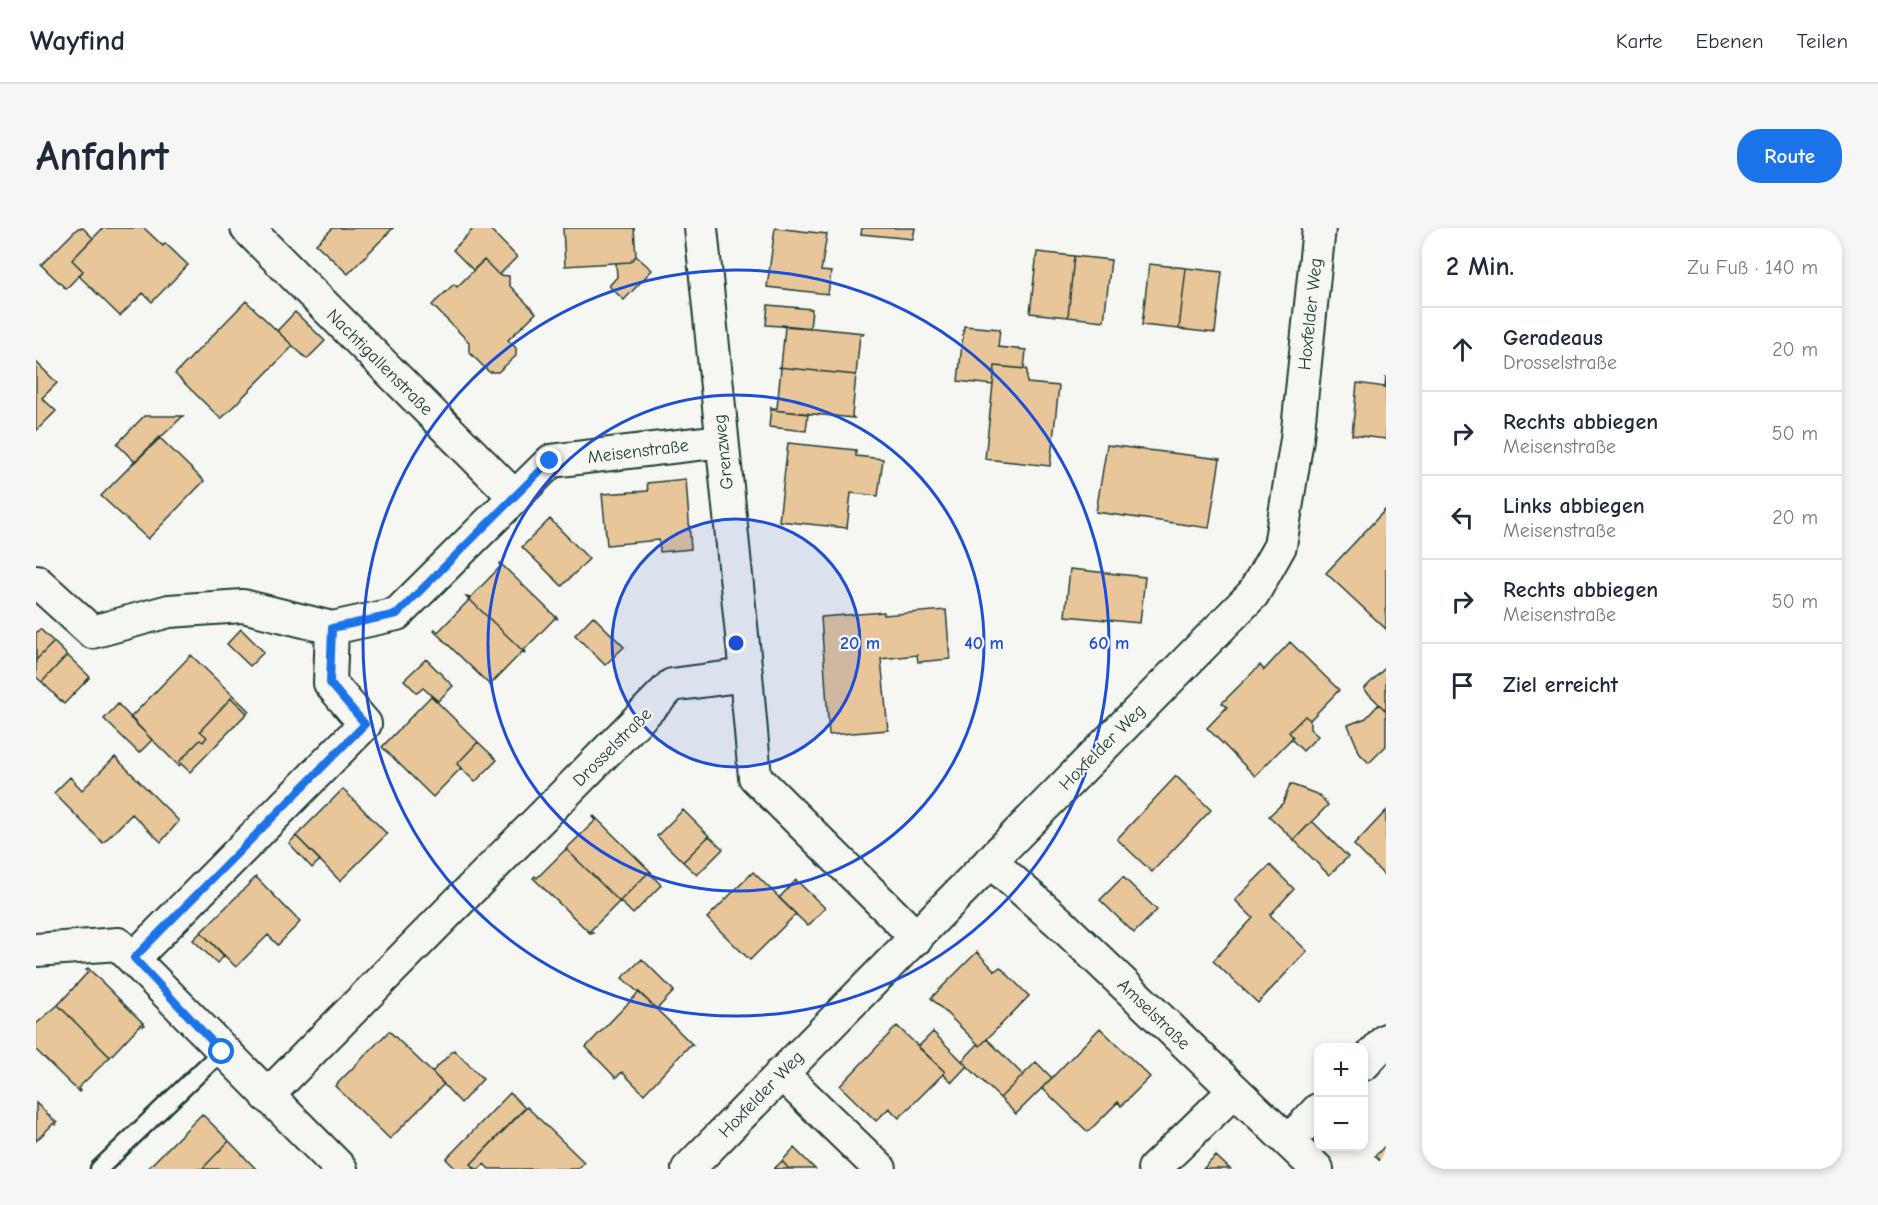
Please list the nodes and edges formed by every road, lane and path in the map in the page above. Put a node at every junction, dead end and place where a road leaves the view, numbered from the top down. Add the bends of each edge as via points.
1 (247, 228) edge
2 (701, 228) edge
3 (1319, 228) edge
4 (722, 441) junction
5 (514, 496) junction
6 (36, 581) edge
7 (332, 628) junction
8 (746, 675) junction
9 (990, 861) junction
10 (917, 938) junction
11 (36, 950) edge
12 (134, 958) junction
13 (1386, 1040) edge
14 (222, 1052) junction
15 (1368, 1060) edge
16 (781, 1073) junction
17 (1234, 1091) junction
18 (267, 1096) junction
19 (1314, 1114) edge
20 (1289, 1141) junction
21 (99, 1169) edge
22 (341, 1169) edge
23 (688, 1169) edge
24 (880, 1169) edge
25 (1154, 1169) edge
26 (1317, 1169) edge

1 - 5 street, Nachtigallenstraße
2 - 4 street, Grenzweg
3 - 9 street, Hoxfelder Weg via 1297,438 1280,546 1253,594
4 - 5 street, Meisenstraße via 550,461
4 - 8 street, Grenzweg
5 - 7 street, Meisenstraße via 397,614
6 - 7 street, Meisenstraße via 92,632 169,611 243,606
7 - 12 street via 330,683 365,724
8 - 10 street via 755,777
8 - 18 street, Drosselstraße via 672,686
9 - 10 street, Hoxfelder Weg
9 - 17 street, Amselstraße
10 - 16 street, Hoxfelder Weg
11 - 12 street via 118,944
12 - 14 street
13 - 15 street
14 - 18 street
14 - 21 lane
16 - 23 street, Hoxfelder Weg
16 - 24 street
17 - 20 street, Amselstraße
17 - 25 street
18 - 22 street
19 - 20 street
20 - 26 street, Amselstraße

